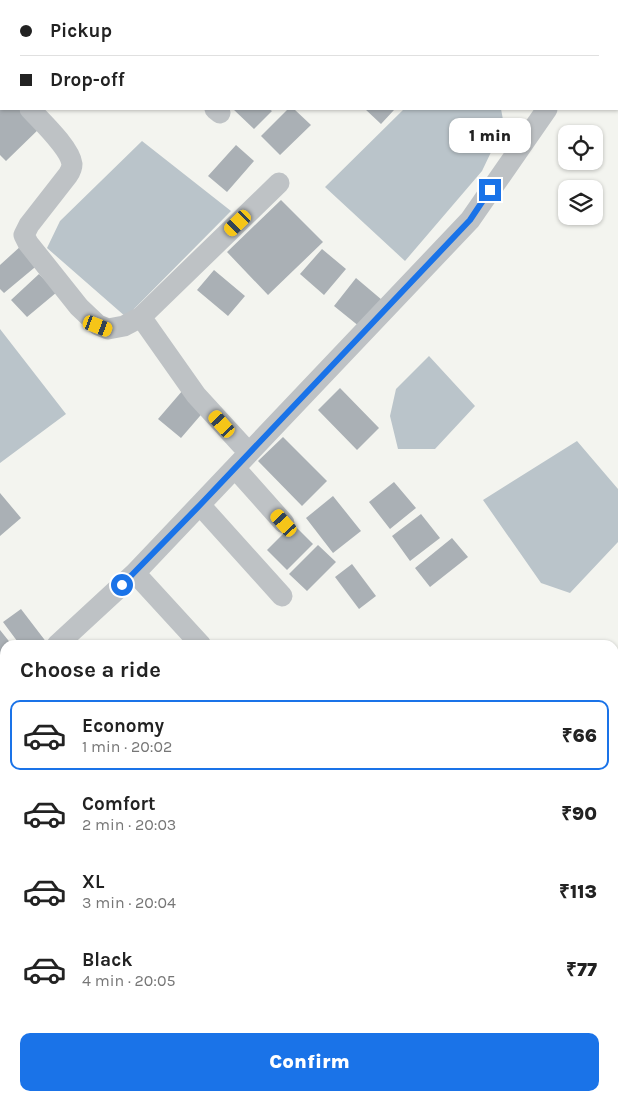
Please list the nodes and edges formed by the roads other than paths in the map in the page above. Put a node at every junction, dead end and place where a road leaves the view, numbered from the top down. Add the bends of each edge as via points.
1 (31, 110) edge
2 (546, 110) edge
3 (279, 183) dead end
4 (141, 317) junction
5 (242, 461) junction
6 (200, 505) junction
7 (284, 523) dead end
8 (135, 573) junction
9 (282, 596) dead end
10 (62, 640) edge
11 (196, 640) edge

1 - 4 street via 61,143 70,156 72,166 29,225 24,235 28,243 98,326 108,329 124,326
2 - 5 street via 470,220
3 - 4 street
4 - 5 street
5 - 6 street
5 - 7 street
6 - 8 street
6 - 9 street
8 - 10 street
8 - 11 street

